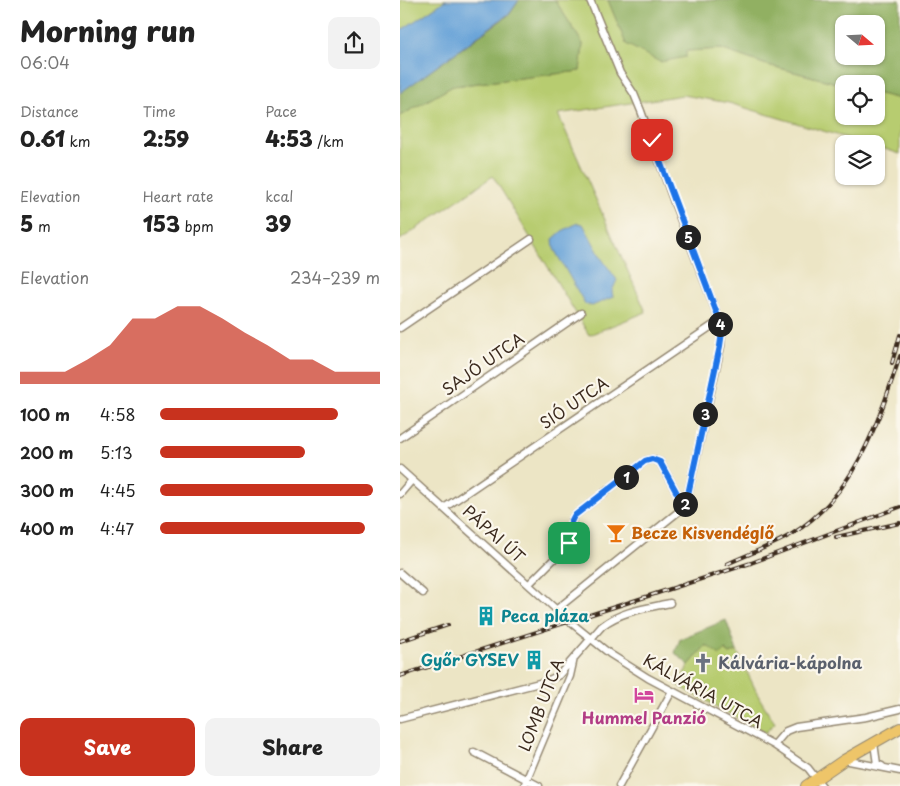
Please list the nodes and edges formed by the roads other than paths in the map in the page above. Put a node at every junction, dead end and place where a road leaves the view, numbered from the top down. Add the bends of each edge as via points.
1 (590, 0) edge
2 (530, 239) dead end
3 (581, 313) dead end
4 (720, 321) junction
5 (400, 328) edge
6 (400, 438) edge
7 (400, 469) edge
8 (412, 480) junction
9 (400, 494) edge
10 (684, 506) junction
11 (444, 508) junction
12 (400, 573) edge
13 (530, 584) junction
14 (423, 593) dead end
15 (670, 603) dead end
16 (557, 609) junction
17 (569, 621) joint
18 (590, 639) junction
19 (575, 657) junction
20 (672, 691) junction
21 (900, 709) edge
22 (400, 719) edge
23 (900, 728) edge
24 (874, 743) junction
25 (774, 745) junction
26 (474, 752) dead end
27 (844, 760) junction
28 (887, 769) junction
29 (900, 771) edge
30 (819, 782) edge
31 (525, 783) edge
32 (539, 786) edge
33 (620, 786) edge
34 (806, 786) edge

1 - 4 street via 620,72 641,111
2 - 5 street
3 - 6 street, SAJÓ UTCA
4 - 10 street via 720,346
4 - 11 street, SIÓ UTCA
7 - 8 street, PÁPAI ÚT
8 - 9 street
8 - 11 street, PÁPAI ÚT
10 - 13 street via 660,462 645,461 574,516 569,543
10 - 16 street
11 - 13 street, PÁPAI ÚT
12 - 14 street
13 - 16 street, PÁPAI ÚT
15 - 18 street, LOMB UTCA via 621,615 602,626
16 - 17 street, PÁPAI ÚT
17 - 18 street, KÁLVÁRIA UTCA
18 - 19 street, LOMB UTCA
18 - 20 street, KÁLVÁRIA UTCA
19 - 22 street via 559,675 547,681
19 - 31 street, LOMB UTCA
20 - 25 street, KÁLVÁRIA UTCA
20 - 33 street
21 - 25 street via 796,727 786,731
23 - 24 main road
24 - 27 main road
24 - 28 street via 877,764
25 - 30 street, KÁLVÁRIA UTCA via 808,768
26 - 31 street
27 - 28 street
27 - 30 main road
28 - 29 street
30 - 34 main road
31 - 32 street

